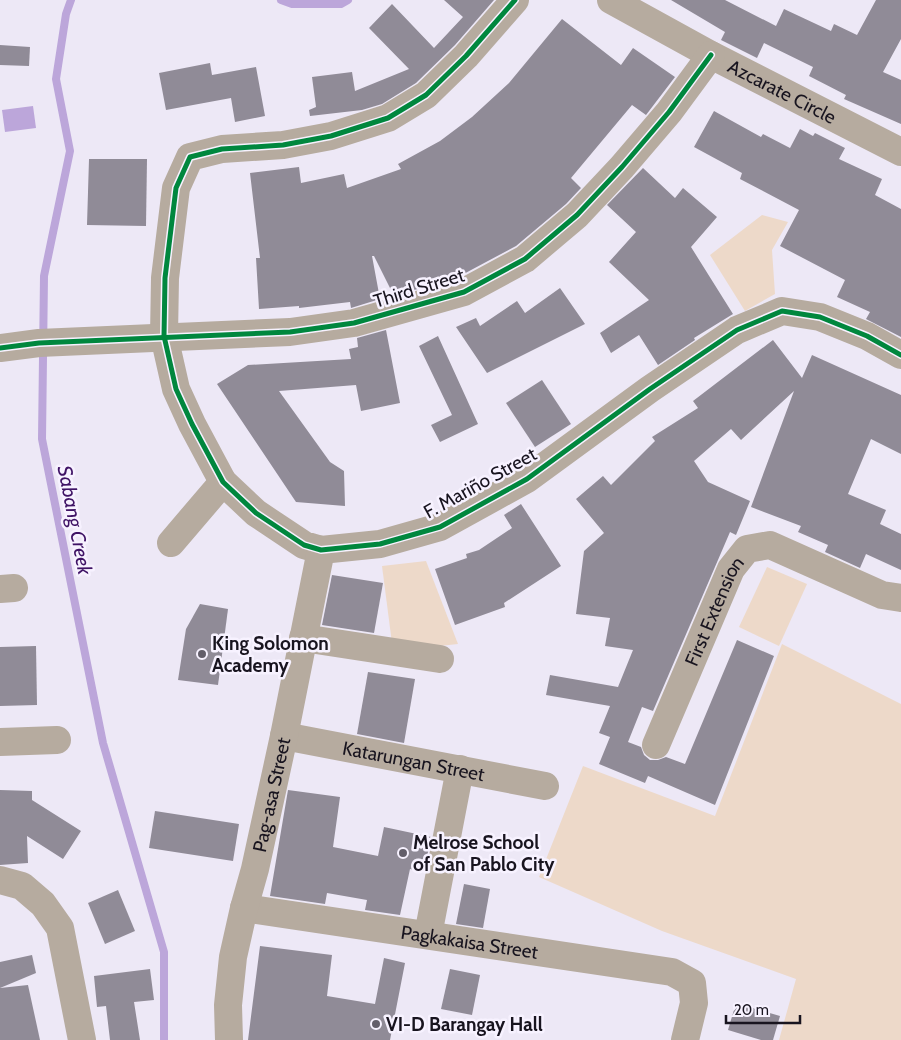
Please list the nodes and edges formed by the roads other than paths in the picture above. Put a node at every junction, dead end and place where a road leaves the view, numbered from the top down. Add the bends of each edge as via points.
1 (515, 0) edge
2 (611, 0) edge
3 (711, 55) junction
4 (901, 152) edge
5 (164, 336) junction
6 (0, 348) edge
7 (901, 355) edge
8 (223, 482) junction
9 (171, 543) dead end
10 (321, 550) junction
11 (901, 598) edge
12 (303, 638) junction
13 (440, 659) dead end
14 (284, 736) junction
15 (57, 740) dead end
16 (0, 742) edge
17 (656, 745) dead end
18 (460, 769) junction
19 (545, 786) dead end
20 (0, 880) edge
21 (244, 908) junction
22 (428, 935) junction
23 (82, 1040) edge
24 (229, 1040) edge
25 (685, 1040) edge

1 - 5 street, F. Mariño Street via 466,56 426,95 388,118 331,136 283,145 222,149 190,158 176,188 165,278
2 - 3 street, Azcarate Circle
3 - 4 street, Azcarate Circle
3 - 5 street, Third Street via 669,112 577,215 525,259 464,292 354,323 290,332
5 - 6 street, Third Street
5 - 8 street, F. Mariño Street via 176,388
7 - 10 street, F. Mariño Street via 867,336 820,317 782,311 737,330 527,479 440,527 380,544
8 - 9 street
8 - 10 street, F. Mariño Street via 256,513 304,545
10 - 12 street, Pag-asa Street
11 - 17 street, First Extension via 882,595 770,545 748,549 731,569
12 - 13 street
12 - 14 street, Pag-asa Street
14 - 18 street, Katarungan Street
14 - 21 street, Pag-asa Street
15 - 16 street
18 - 19 street, Katarungan Street
18 - 22 street
20 - 23 street via 22,886 43,904 60,928
21 - 22 street, Pagkakaisa Street
21 - 24 street, Pag-asa Street via 233,957 228,1005
22 - 25 street, Pagkakaisa Street via 672,972 692,983 694,1003

